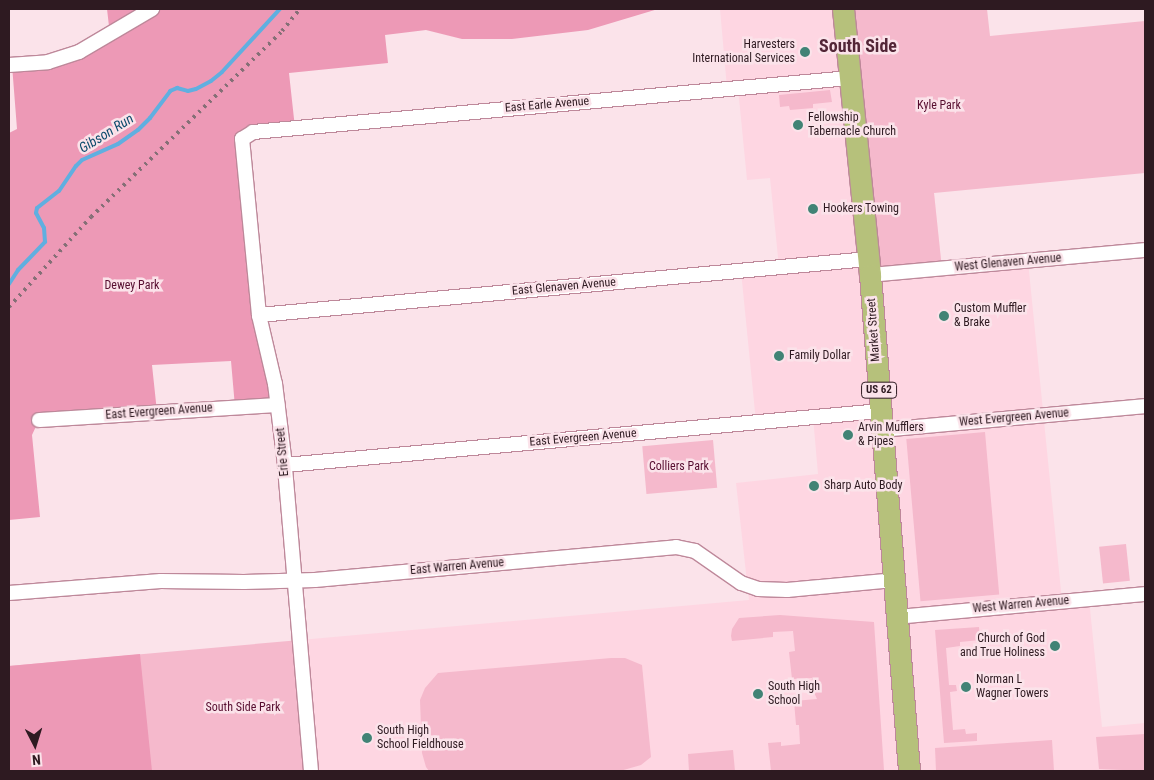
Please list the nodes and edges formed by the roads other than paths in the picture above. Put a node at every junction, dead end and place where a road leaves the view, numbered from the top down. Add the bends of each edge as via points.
1 (152, 9) edge
2 (843, 9) edge
3 (9, 65) edge
4 (850, 78) junction
5 (246, 135) joint
6 (1145, 250) edge
7 (869, 267) junction
8 (259, 315) junction
9 (278, 405) junction
10 (1145, 406) edge
11 (39, 420) dead end
12 (881, 421) junction
13 (285, 465) junction
14 (894, 580) junction
15 (295, 581) junction
16 (9, 594) edge
17 (1145, 594) edge
18 (897, 617) junction
19 (312, 771) edge
20 (909, 771) edge

1 - 3 street via 110,35 63,58
2 - 4 main road, Market Street / US 62
4 - 5 street, East Earle Avenue
4 - 7 main road, Market Street / US 62
5 - 8 street, Erie Street via 242,139 242,147
6 - 7 street, West Glenaven Avenue
7 - 8 street, East Glenaven Avenue
7 - 12 main road, Market Street / US 62
8 - 9 street, Erie Street
9 - 11 street, East Evergreen Avenue
9 - 13 street, Erie Street
10 - 12 street, West Evergreen Avenue
12 - 13 street, East Evergreen Avenue
12 - 14 main road, Market Street / US 62
13 - 15 street, Erie Street
14 - 15 street, East Warren Avenue via 787,590 758,589 741,583 694,551 676,547
14 - 18 main road, Market Street / US 62
15 - 16 street, East Warren Avenue via 161,581
15 - 19 street, Erie Street
17 - 18 street, West Warren Avenue
18 - 20 main road, Market Street / US 62

